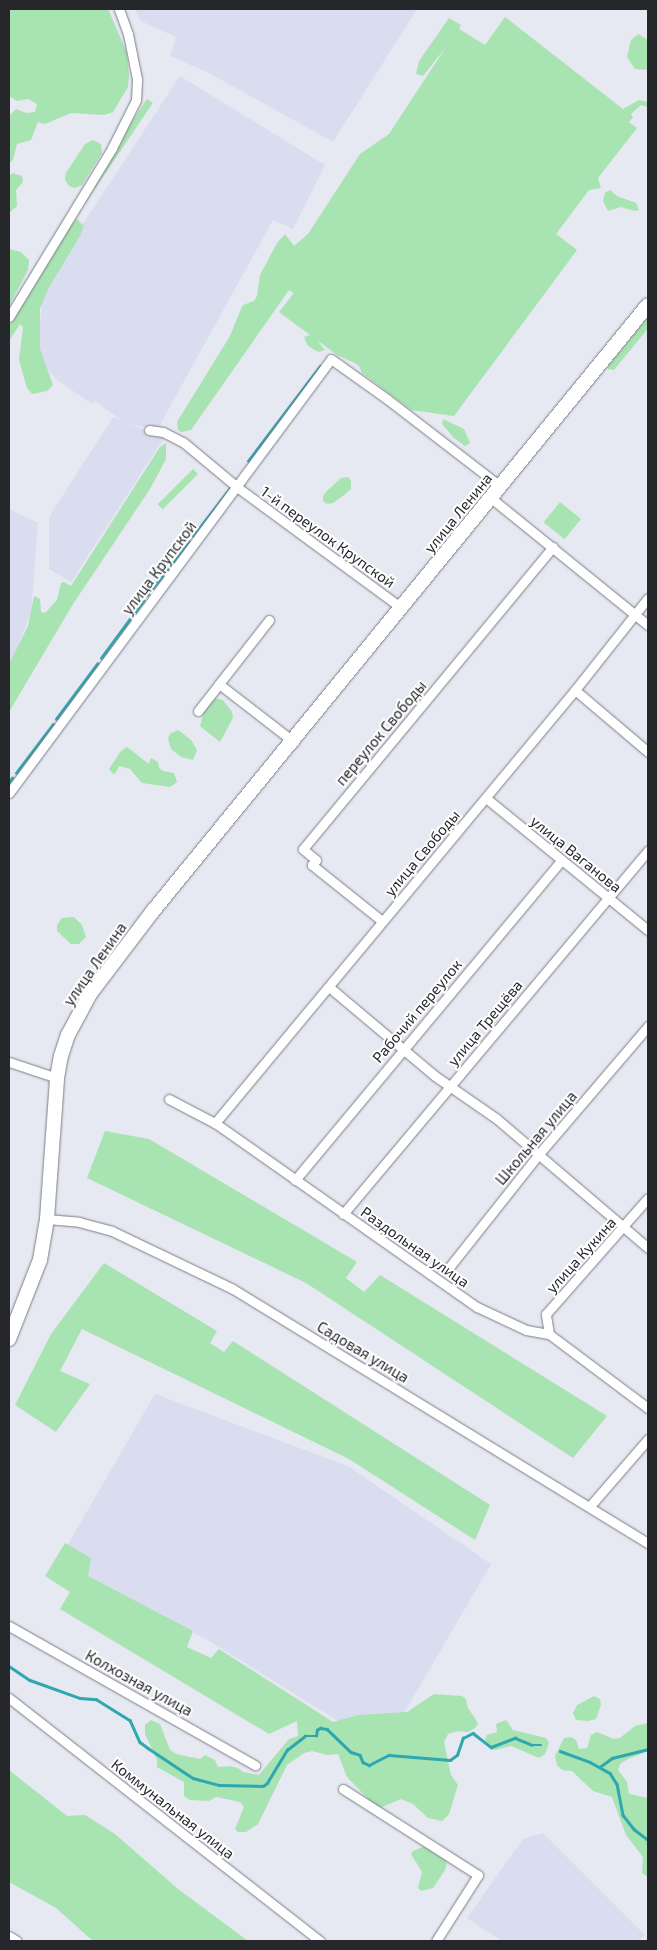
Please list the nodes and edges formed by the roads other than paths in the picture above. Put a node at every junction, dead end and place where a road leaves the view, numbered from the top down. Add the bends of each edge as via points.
1 (119, 9) edge
2 (648, 305) edge
3 (9, 317) edge
4 (149, 430) dead end
5 (500, 486) junction
6 (237, 488) junction
7 (491, 498) junction
8 (553, 547) junction
9 (648, 598) edge
10 (402, 608) junction
11 (634, 614) junction
12 (269, 620) dead end
13 (648, 626) edge
14 (220, 684) junction
15 (575, 690) junction
16 (198, 711) dead end
17 (294, 742) junction
18 (648, 752) edge
19 (9, 793) edge
20 (486, 798) junction
21 (648, 850) edge
22 (561, 861) junction
23 (608, 898) junction
24 (382, 921) junction
25 (648, 930) edge
26 (329, 987) junction
27 (648, 1026) edge
28 (404, 1049) junction
29 (9, 1062) edge
30 (57, 1078) junction
31 (452, 1085) junction
32 (169, 1099) dead end
33 (215, 1124) junction
34 (538, 1155) junction
35 (295, 1180) junction
36 (648, 1198) edge
37 (343, 1214) junction
38 (47, 1219) junction
39 (623, 1227) junction
40 (648, 1248) edge
41 (448, 1270) dead end
42 (549, 1334) junction
43 (9, 1339) edge
44 (648, 1408) edge
45 (648, 1439) edge
46 (590, 1506) junction
47 (648, 1543) edge
48 (9, 1626) edge
49 (9, 1698) edge
50 (255, 1765) dead end
51 (344, 1789) dead end
52 (9, 1936) edge
53 (17, 1941) edge
54 (320, 1941) edge
55 (436, 1941) edge

1 - 3 street via 137,79 136,100 112,148
2 - 5 street, улица Ленина
4 - 6 street, 1-й переулок Крупской via 163,432 183,442
5 - 6 street, улица Крупской via 331,359
5 - 7 street, улица Ленина
6 - 10 street, 1-й переулок Крупской
6 - 19 street, улица Крупской
7 - 8 street
7 - 10 street, улица Ленина
8 - 11 street
8 - 24 street, переулок Свободы via 303,849 316,860 312,865
9 - 11 street, улица Свободы
10 - 17 street, улица Ленина
11 - 13 street
11 - 15 street, улица Свободы
12 - 14 street
14 - 16 street
14 - 17 street
15 - 18 street
15 - 20 street, улица Свободы
17 - 30 street, улица Ленина via 90,994 68,1035
20 - 22 street, улица Ваганова
20 - 24 street, улица Свободы
21 - 23 street, улица Трещёва
22 - 23 street, улица Ваганова
22 - 28 street, Рабочий переулок
23 - 25 street, улица Ваганова
23 - 31 street, улица Трещёва
24 - 26 street, улица Свободы
26 - 28 street
26 - 33 street, улица Свободы
27 - 34 street, Школьная улица
28 - 31 street
28 - 35 street, Рабочий переулок
29 - 30 street
30 - 38 street, улица Ленина
31 - 34 street
31 - 37 street, улица Трещёва
32 - 33 street, Раздольная улица
33 - 35 street, Раздольная улица
34 - 39 street
34 - 41 street, Школьная улица
35 - 37 street, Раздольная улица
36 - 39 street, улица Кукина
37 - 42 street, Раздольная улица via 477,1306 526,1330
38 - 43 street, улица Ленина via 40,1260
38 - 46 street, Садовая улица via 79,1222 112,1231 233,1289
39 - 40 street
39 - 42 street, улица Кукина via 546,1314
42 - 44 street, Раздольная улица
45 - 46 street
46 - 47 street, Садовая улица
48 - 50 street, Колхозная улица
49 - 54 street, Коммунальная улица
51 - 55 street via 478,1875
52 - 53 street

